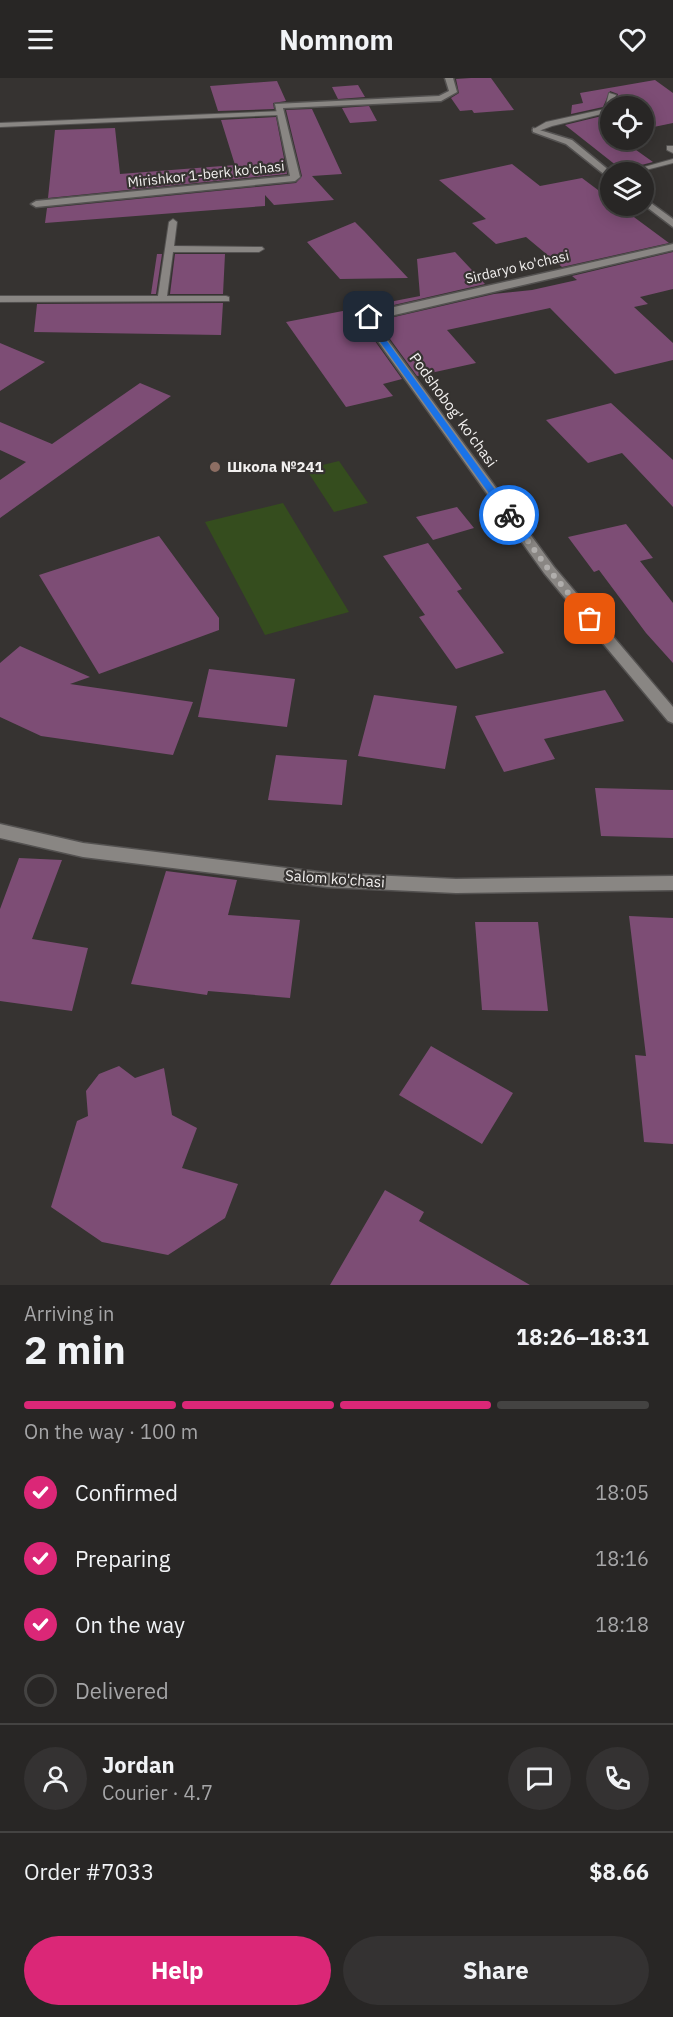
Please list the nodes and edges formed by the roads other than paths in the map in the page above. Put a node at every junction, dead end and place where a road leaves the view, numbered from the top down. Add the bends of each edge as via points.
1 (449, 78) edge
2 (612, 95) dead end
3 (280, 113) junction
4 (0, 125) edge
5 (536, 130) joint
6 (673, 161) edge
7 (654, 166) edge
8 (600, 168) edge
9 (36, 204) dead end
10 (654, 209) edge
11 (173, 222) dead end
12 (673, 224) edge
13 (673, 247) edge
14 (171, 249) junction
15 (259, 249) dead end
16 (0, 298) edge
17 (162, 299) junction
18 (226, 299) dead end
19 (369, 317) joint
20 (673, 717) edge
21 (0, 831) edge
22 (673, 883) edge

1 - 3 street via 453,92 441,98 282,104 278,106
2 - 5 lane via 609,110
3 - 4 lane
3 - 9 street, Mirishkor 1-berk ko'chasi via 295,177 292,179
5 - 8 street via 569,142
6 - 7 lane
10 - 12 street
11 - 14 lane
13 - 19 street, Sirdaryo ko'chasi
14 - 15 lane
14 - 17 lane
16 - 17 lane
17 - 18 lane
19 - 20 street, Podshobog' ko'chasi via 549,570
21 - 22 street, Salom ko'chasi via 83,850 327,880 456,886

